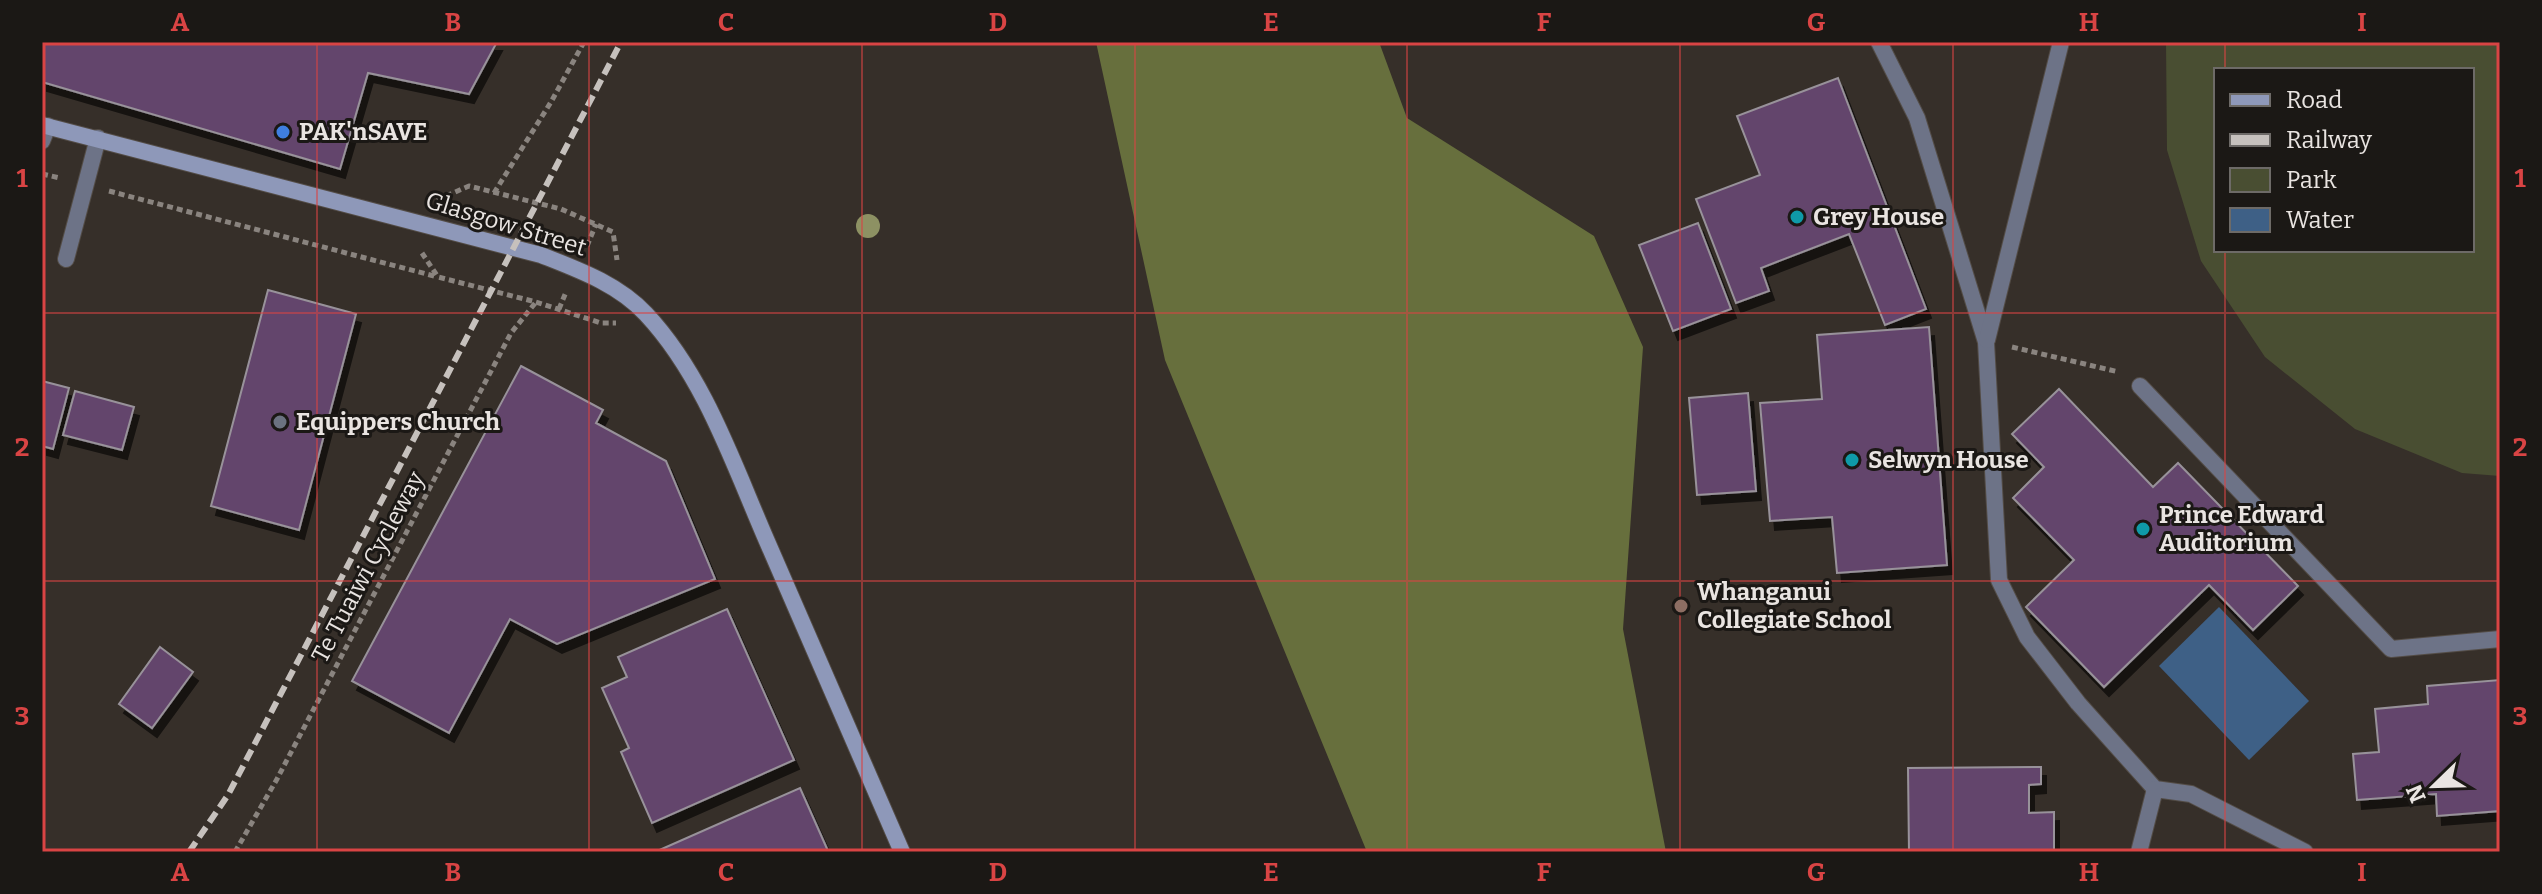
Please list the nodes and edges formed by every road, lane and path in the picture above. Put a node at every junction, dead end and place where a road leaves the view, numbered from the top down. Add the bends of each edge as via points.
1 (584, 42) edge
2 (1879, 42) edge
3 (2061, 42) edge
4 (44, 131) edge
5 (98, 138) junction
6 (42, 174) edge
7 (86, 185) junction
8 (453, 193) dead end
9 (494, 193) junction
10 (596, 224) junction
11 (593, 232) dead end
12 (614, 242) dead end
13 (66, 259) dead end
14 (431, 266) dead end
15 (438, 277) junction
16 (563, 300) dead end
17 (536, 302) junction
18 (559, 309) junction
19 (614, 323) dead end
20 (1986, 342) junction
21 (2140, 386) joint
22 (2500, 639) edge
23 (2155, 789) junction
24 (235, 852) edge
25 (902, 852) edge
26 (2139, 852) edge
27 (2305, 852) edge

1 - 9 path
2 - 20 lane via 1917,118
3 - 20 lane
4 - 5 main road, Glasgow Street
5 - 7 lane
5 - 25 main road, Glasgow Street via 541,255 588,274 646,313 676,351 718,428
6 - 7 path
7 - 13 lane
7 - 15 path
8 - 9 path via 469,186
9 - 10 path via 561,209
10 - 11 path
10 - 12 path via 613,232
14 - 15 path
15 - 17 path
16 - 18 path
17 - 18 path
17 - 24 path, Te Tuaiwi Cycleway via 511,333
18 - 19 path
20 - 21 path via 2119,372
20 - 23 lane via 1999,580 2027,637
21 - 22 lane via 2391,649
23 - 26 lane
23 - 27 lane via 2191,794

